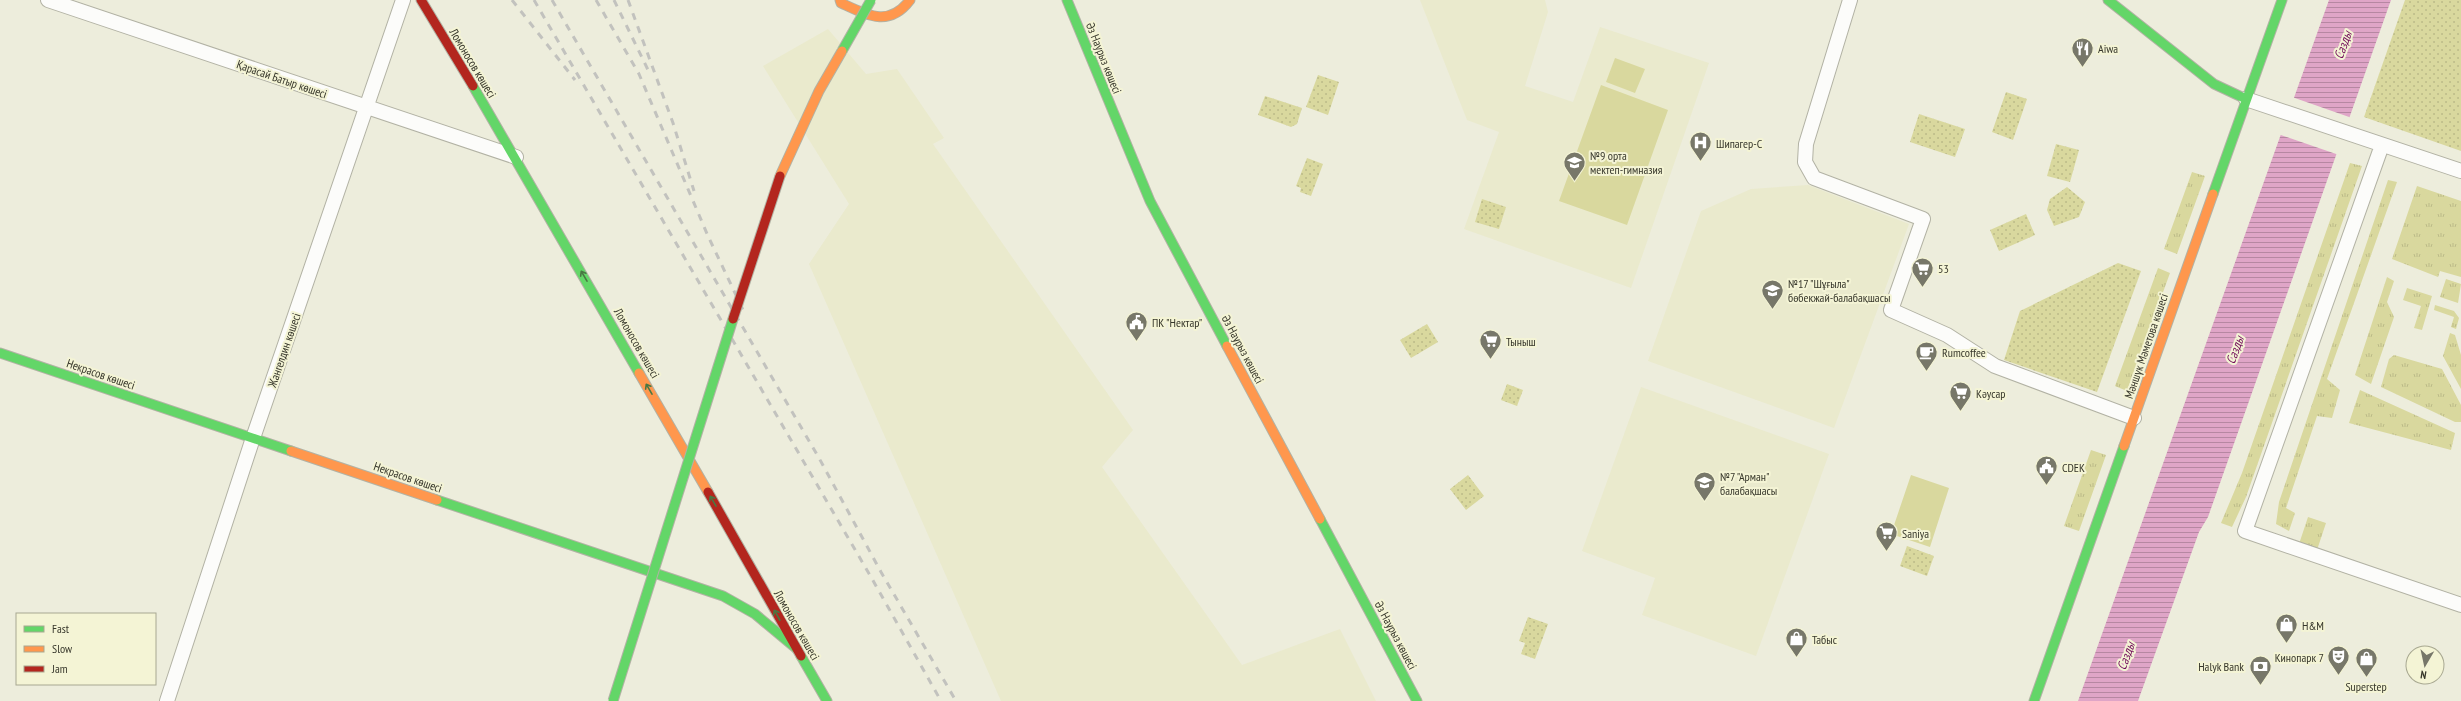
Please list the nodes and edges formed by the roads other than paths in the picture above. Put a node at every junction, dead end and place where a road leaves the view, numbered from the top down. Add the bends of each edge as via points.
1 (48, 0) edge
2 (403, 0) edge
3 (421, 0) edge
4 (840, 0) edge
5 (871, 0) edge
6 (910, 0) edge
7 (1067, 0) edge
8 (1850, 0) edge
9 (2108, 0) edge
10 (2282, 0) edge
11 (2246, 99) junction
12 (367, 108) junction
13 (2382, 145) junction
14 (516, 157) junction
15 (2461, 171) edge
16 (0, 353) edge
17 (2134, 418) junction
18 (253, 438) junction
19 (2461, 605) edge
20 (797, 649) junction
21 (167, 701) edge
22 (612, 701) edge
23 (827, 701) edge
24 (1417, 701) edge
25 (2034, 701) edge

1 - 12 street, Қарасай Батыр көшесі
2 - 12 street, Жангелдин көшесі
3 - 14 main road, Ломоносов көшесі
4 - 6 main road via 841,3 868,15 888,18 905,9
5 - 22 main road, bridge via 819,91 780,173
7 - 24 main road, Әз Наурыз көшесі via 1150,201
8 - 17 street via 1806,144 1805,162 1814,178 1923,219 1891,310 1947,335 1995,366
9 - 11 main road via 2214,84
10 - 11 main road, Мәншүк Мәметова көшесі
11 - 13 street
11 - 17 main road, Мәншүк Мәметова көшесі
12 - 14 street, Қарасай Батыр көшесі
12 - 18 street, Жангелдин көшесі
13 - 15 street
13 - 19 street via 2245,531
20 -> 14 main road, Ломоносов көшесі
16 - 18 main road, Некрасов көшесі
17 - 25 main road, Мәншүк Мәметова көшесі
18 - 20 main road, Некрасов көшесі via 722,596 755,614
18 - 21 street, Жангелдин көшесі
20 - 23 main road, Ломоносов көшесі

